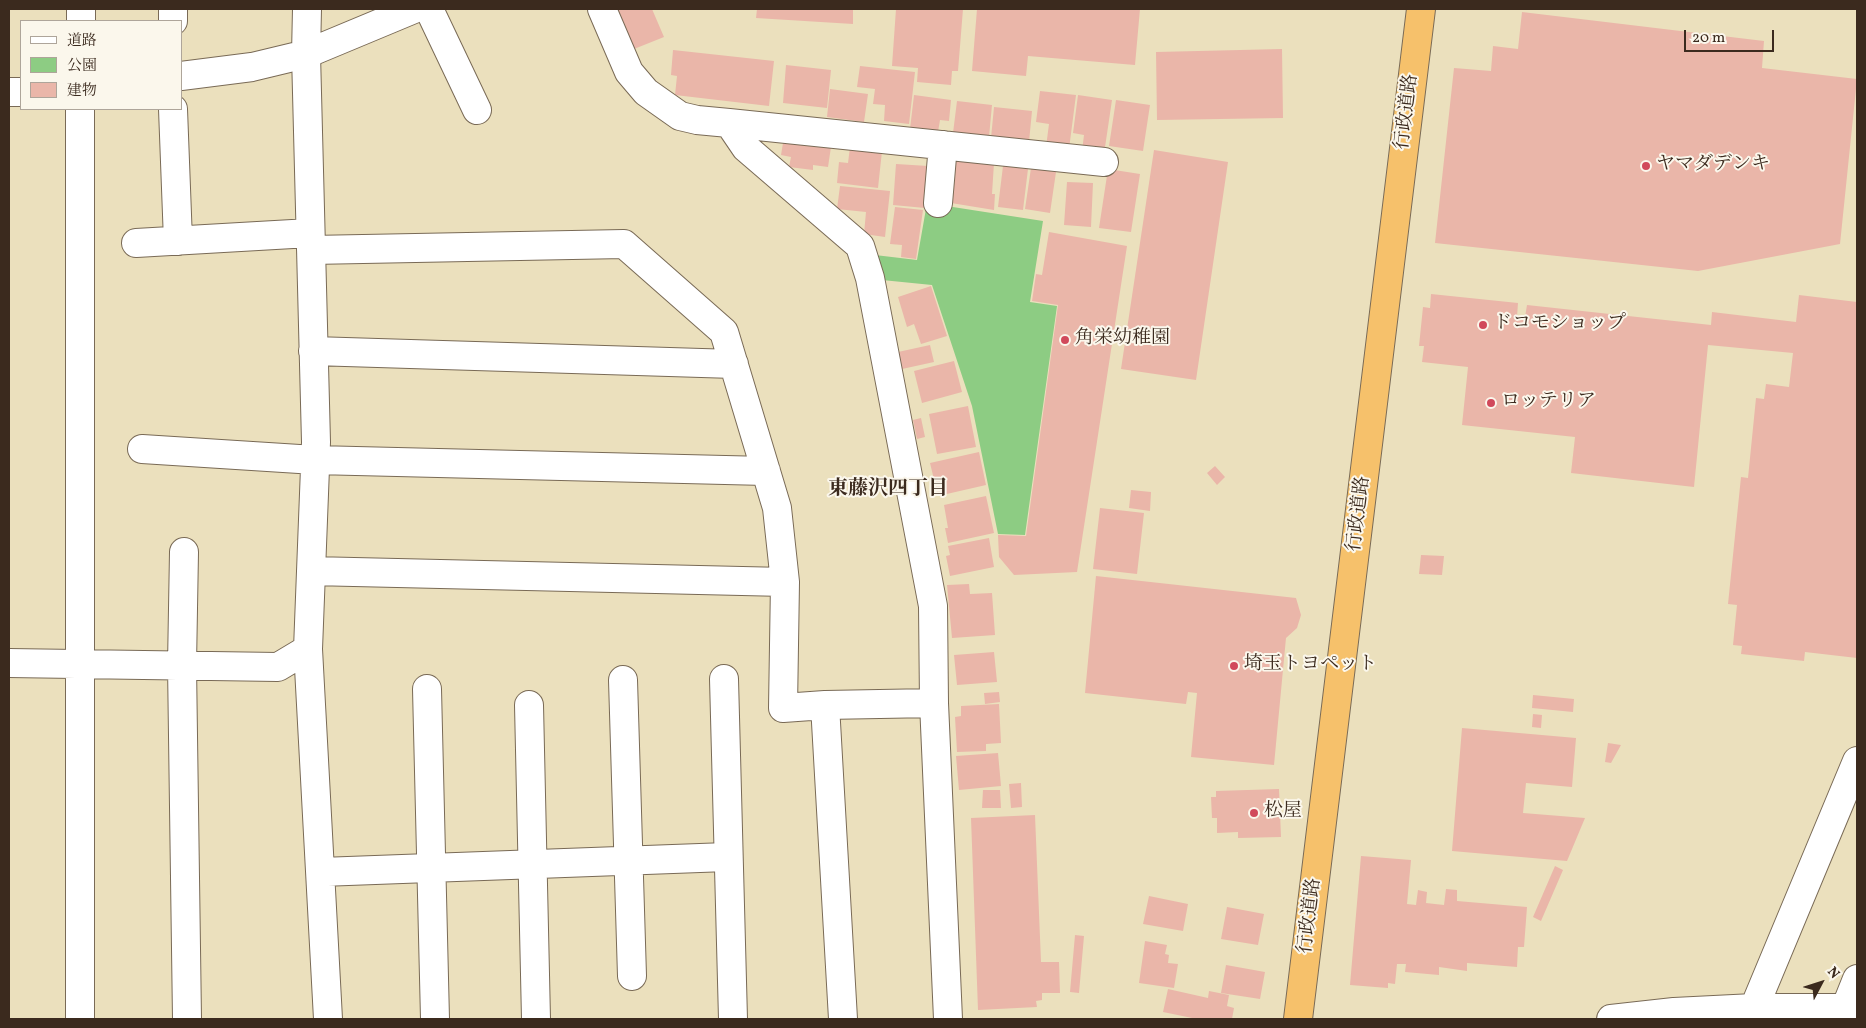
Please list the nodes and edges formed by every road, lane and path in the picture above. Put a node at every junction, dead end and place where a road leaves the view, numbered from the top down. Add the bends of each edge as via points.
1 (307, 9) edge
2 (414, 9) edge
3 (429, 9) edge
4 (602, 9) edge
5 (1421, 9) edge
6 (306, 54) junction
7 (182, 76) edge
8 (80, 110) edge
9 (173, 110) edge
10 (477, 110) dead end
11 (729, 123) junction
12 (943, 145) junction
13 (1104, 162) dead end
14 (938, 203) dead end
15 (178, 241) junction
16 (311, 242) junction
17 (136, 243) dead end
18 (313, 351) junction
19 (734, 364) junction
20 (142, 449) dead end
21 (315, 460) junction
22 (766, 471) junction
23 (184, 552) dead end
24 (311, 571) junction
25 (785, 582) junction
26 (308, 649) junction
27 (9, 663) edge
28 (82, 663) junction
29 (182, 665) junction
30 (623, 680) dead end
31 (724, 680) dead end
32 (427, 688) dead end
33 (934, 703) junction
34 (529, 705) dead end
35 (825, 705) junction
36 (1857, 761) edge
37 (727, 857) junction
38 (628, 861) junction
39 (532, 864) junction
40 (431, 868) junction
41 (320, 872) junction
42 (632, 976) dead end
43 (1857, 980) edge
44 (1754, 1008) junction
45 (1851, 1008) edge
46 (80, 1019) edge
47 (187, 1019) edge
48 (328, 1019) edge
49 (435, 1019) edge
50 (536, 1019) edge
51 (733, 1019) edge
52 (842, 1019) edge
53 (948, 1019) edge
54 (1298, 1019) edge
55 (1611, 1019) edge

1 - 6 street
2 - 6 street
3 - 10 street
4 - 11 street via 629,72 646,92 680,116
5 - 54 highway, 行政道路
6 - 7 street via 252,67
6 - 16 street
8 - 28 street
9 - 15 street
11 - 12 street
11 - 33 street via 746,148 860,246 870,278 933,606
12 - 13 street
12 - 14 street
15 - 16 street
15 - 17 street
16 - 18 street
16 - 19 street via 624,244 724,332
18 - 19 street
18 - 21 street
19 - 22 street
20 - 21 street
21 - 22 street
21 - 24 street
22 - 25 street via 777,508
23 - 29 street
24 - 25 street
24 - 26 street
25 - 35 street via 783,708
26 - 29 street via 278,667
26 - 41 street
27 - 28 street
28 - 29 street
28 - 46 street
29 - 47 street
30 - 38 street
31 - 37 street
32 - 40 street
33 - 35 street
33 - 53 street
34 - 39 street
35 - 52 street
36 - 44 street
37 - 38 street
37 - 51 street
38 - 39 street
38 - 42 street
39 - 40 street
39 - 50 street
40 - 41 street
40 - 49 street
41 - 48 street
43 - 45 street
44 - 45 street
44 - 55 street

